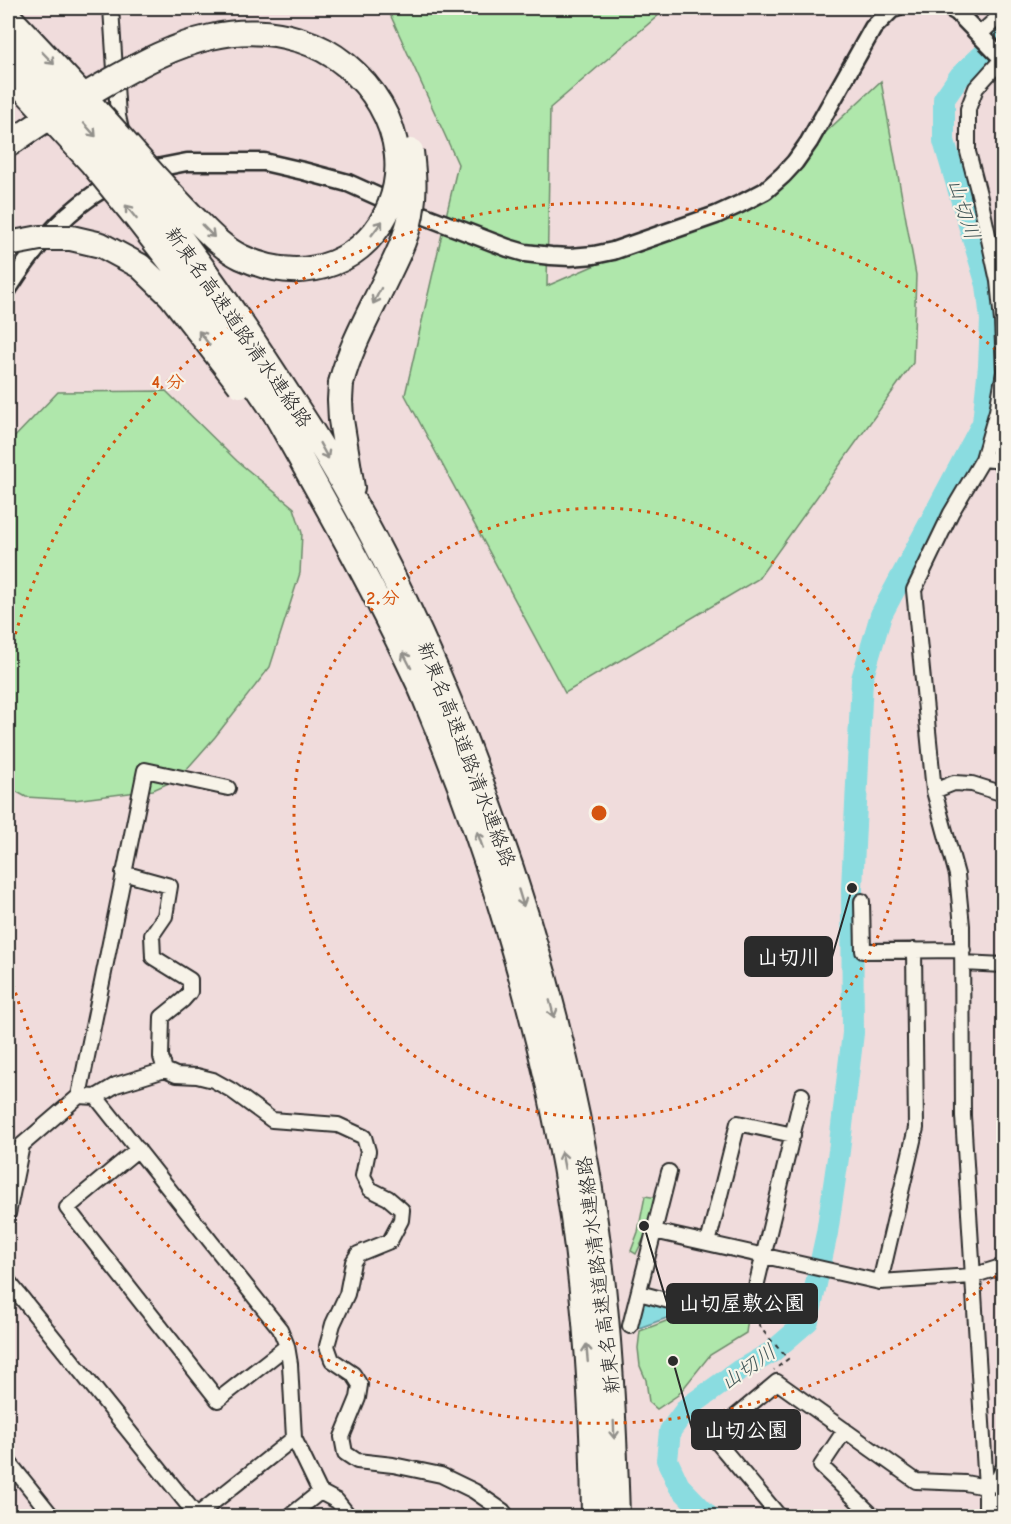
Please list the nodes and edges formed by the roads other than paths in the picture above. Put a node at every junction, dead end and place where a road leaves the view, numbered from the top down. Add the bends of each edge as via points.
1 (111, 8) edge
2 (896, 8) edge
3 (950, 8) edge
4 (1004, 12) edge
5 (8, 16) edge
6 (980, 34) junction
7 (8, 41) edge
8 (1003, 58) edge
9 (8, 72) edge
10 (8, 131) edge
11 (8, 145) edge
12 (132, 173) junction
13 (8, 244) edge
14 (8, 289) edge
15 (1004, 371) edge
16 (278, 411) junction
17 (983, 459) junction
18 (1004, 461) edge
19 (359, 513) junction
20 (228, 788) dead end
21 (934, 791) junction
22 (1004, 794) edge
23 (123, 873) junction
24 (862, 901) dead end
25 (914, 950) junction
26 (527, 954) junction
27 (963, 956) junction
28 (1004, 964) edge
29 (165, 1070) junction
30 (802, 1095) dead end
31 (79, 1096) junction
32 (96, 1097) junction
33 (793, 1135) junction
34 (138, 1149) junction
35 (669, 1172) dead end
36 (8, 1214) edge
37 (654, 1231) junction
38 (708, 1243) junction
39 (764, 1256) junction
40 (1004, 1266) edge
41 (972, 1276) junction
42 (8, 1281) edge
43 (880, 1282) junction
44 (639, 1293) junction
45 (630, 1326) dead end
46 (287, 1346) junction
47 (845, 1430) junction
48 (294, 1438) junction
49 (8, 1461) edge
50 (1004, 1467) edge
51 (986, 1487) junction
52 (320, 1492) junction
53 (1004, 1501) edge
54 (986, 1510) edge
55 (52, 1516) edge
56 (196, 1516) edge
57 (290, 1516) edge
58 (349, 1516) edge
59 (507, 1516) edge
60 (594, 1516) edge
61 (617, 1516) edge
62 (779, 1516) edge
63 (873, 1516) edge

1 - 12 street via 118,116
2 - 12 street via 873,28 795,162 765,191 716,215 613,251 570,257 525,253 348,183 264,162 187,162
3 - 6 street
4 - 6 street
5 -> 11 highway, bridge via 77,88 84,97 167,190 219,242 261,265 302,271 344,259 368,240 386,215 396,192 399,171 394,134 385,112 356,74 302,40 262,33 212,36 160,55 88,93 78,99
6 - 8 street
7 -> 16 highway, 新東名高速道路清水連絡路, bridge via 106,147 202,268 248,333
8 - 15 street via 976,88 968,109 968,152 998,281
16 -> 9 highway, 新東名高速道路清水連絡路, bridge via 187,282 134,215
10 -> 19 highway, bridge via 132,56 212,25 242,21 286,25 325,38 364,66 382,86 404,125 414,177 406,235 358,334 341,383 341,420
12 - 14 street via 93,194 68,215 43,240
16 -> 13 highway, bridge via 140,266 101,245 70,238
15 - 17 street
16 -> 19 highway, 新東名高速道路清水連絡路 via 320,443
26 -> 16 highway, 新東名高速道路清水連絡路 via 490,871 464,792 419,683
17 - 18 street
17 - 21 street via 951,513 914,590
19 -> 26 highway, 新東名高速道路清水連絡路 via 416,624 462,729 511,867
20 - 23 street via 145,770
21 - 22 street via 954,783
21 - 27 street via 957,875
23 - 29 street via 170,886 165,916 152,934 153,957 190,980 190,992 162,1017 161,1057
23 - 31 street
24 - 25 street via 863,951
25 - 27 street
25 - 43 street via 916,1128
60 -> 26 highway, 新東名高速道路清水連絡路 via 592,1397 577,1252 541,1056
26 -> 61 highway, 新東名高速道路清水連絡路 via 564,1052 586,1164 608,1330
27 - 28 street
27 - 41 street via 963,1116
29 - 32 street via 116,1085
29 - 59 street via 213,1080 272,1120 338,1125 364,1137 368,1151 363,1176 370,1189 402,1210 390,1241 358,1254 353,1262 347,1294 327,1346 332,1360 353,1374 360,1385 342,1437 345,1454 357,1461 441,1475 474,1491
30 - 33 street
31 - 32 street
31 - 36 street via 22,1145
32 - 34 street
33 - 38 street via 738,1123
33 - 39 street
34 - 46 street via 280,1329
34 - 46 street via 67,1209 218,1400
35 - 37 street
37 - 38 street
37 - 44 street
38 - 39 street
39 - 43 street
39 - 44 street via 754,1295 717,1297 688,1306
40 - 41 street
41 - 43 street
41 - 51 street
42 - 56 street
44 - 45 street
46 - 48 street
47 - 51 street via 916,1480
47 - 62 street via 777,1382 712,1436
47 - 63 street via 821,1466
48 - 52 street
48 - 56 street
49 - 55 street
50 - 51 street via 996,1483
51 - 54 street
52 - 57 street
52 - 58 street via 337,1502
53 - 54 street

